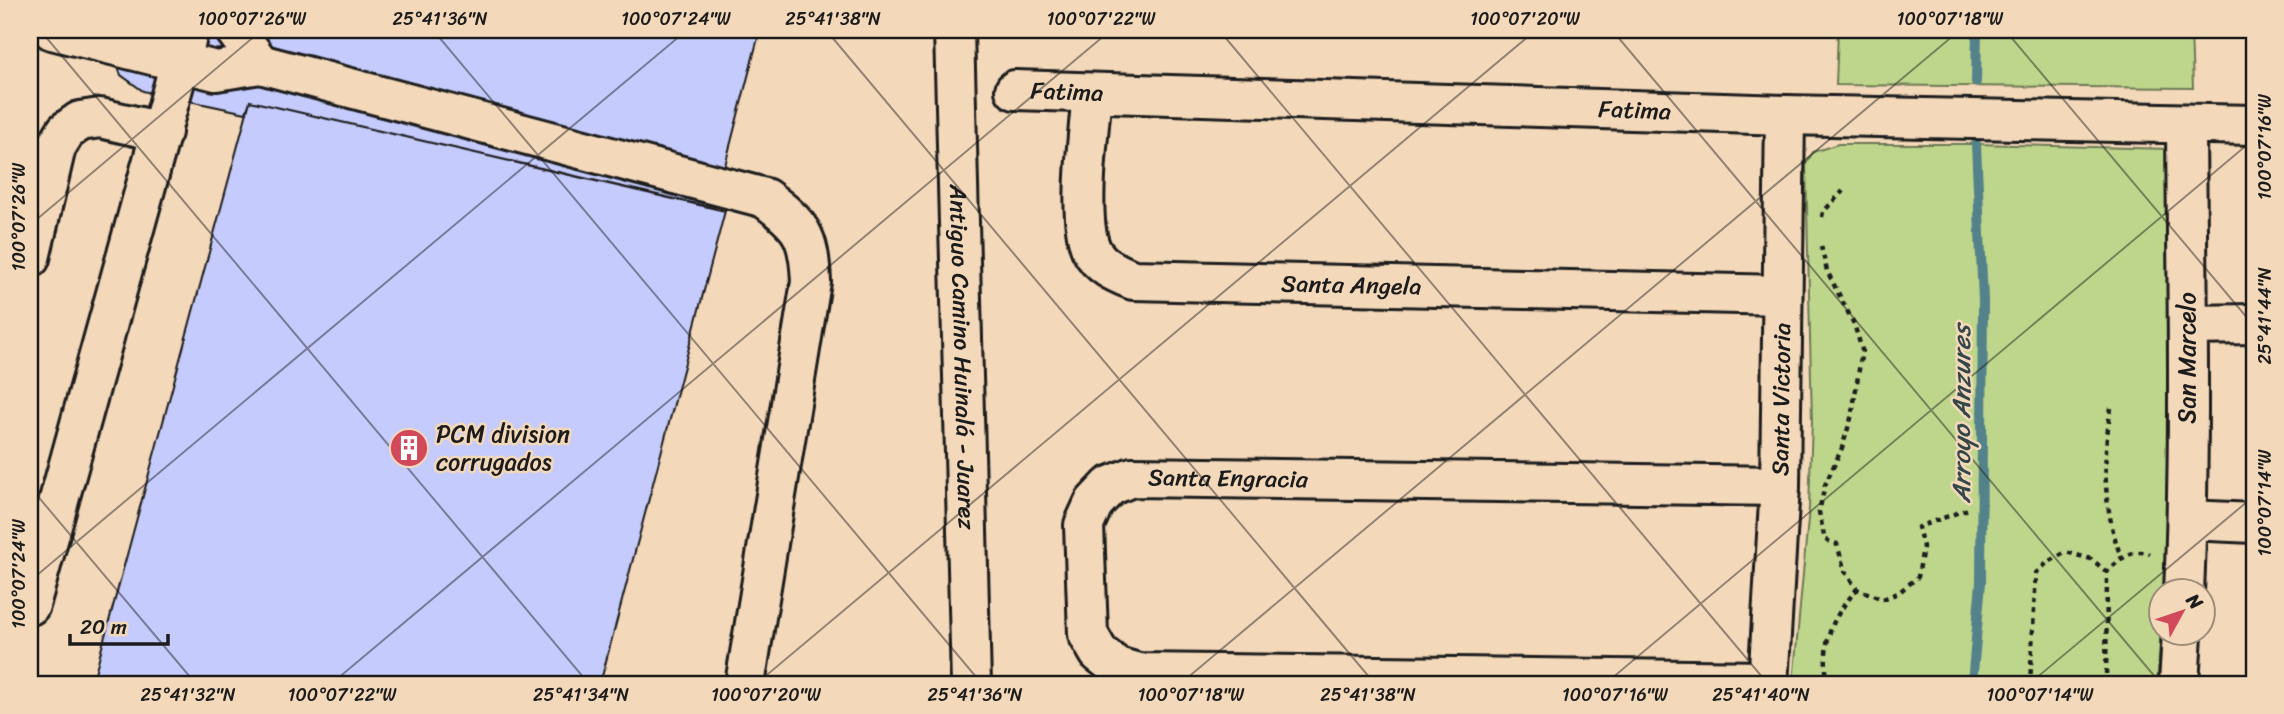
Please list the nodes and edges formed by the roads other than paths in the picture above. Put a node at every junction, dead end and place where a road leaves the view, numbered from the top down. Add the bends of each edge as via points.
1 (52, 30) edge
2 (235, 30) edge
3 (954, 30) edge
4 (185, 46) edge
5 (260, 64) junction
6 (1015, 90) dead end
7 (1092, 93) junction
8 (1785, 115) junction
9 (2186, 125) junction
10 (2254, 125) edge
11 (162, 132) junction
12 (30, 258) edge
13 (1782, 295) junction
14 (2254, 324) edge
15 (2188, 325) junction
16 (1780, 486) junction
17 (2187, 520) junction
18 (2254, 523) edge
19 (2185, 578) edge
20 (30, 605) edge
21 (2181, 648) edge
22 (1768, 683) edge
23 (745, 684) edge
24 (971, 684) edge
25 (2179, 684) edge

1 - 4 street
2 - 5 street
3 - 24 street, Antiguo Camino Huinalá - Juarez
4 - 5 street via 216,71
4 - 11 street
5 - 23 street via 765,198 793,219 810,251 811,282
6 - 7 street, Fatima
7 - 8 street, Fatima
7 - 13 street, Santa Angela via 1083,226 1091,251 1109,270 1133,280
8 - 9 street, Fatima
8 - 13 street, Santa Victoria
9 - 10 street, Fatima
9 - 15 street, San Marcelo
11 - 12 street via 100,118 80,121 66,131 56,147
11 - 20 street
13 - 16 street, Santa Victoria
14 - 15 street
15 - 17 street, San Marcelo
16 - 22 street, Santa Victoria
16 - 22 street, Santa Engracia via 1132,477 1110,486 1094,503 1084,525 1088,634 1099,653 1117,667 1138,673
17 - 18 street
17 - 19 street, San Marcelo
21 - 25 street

